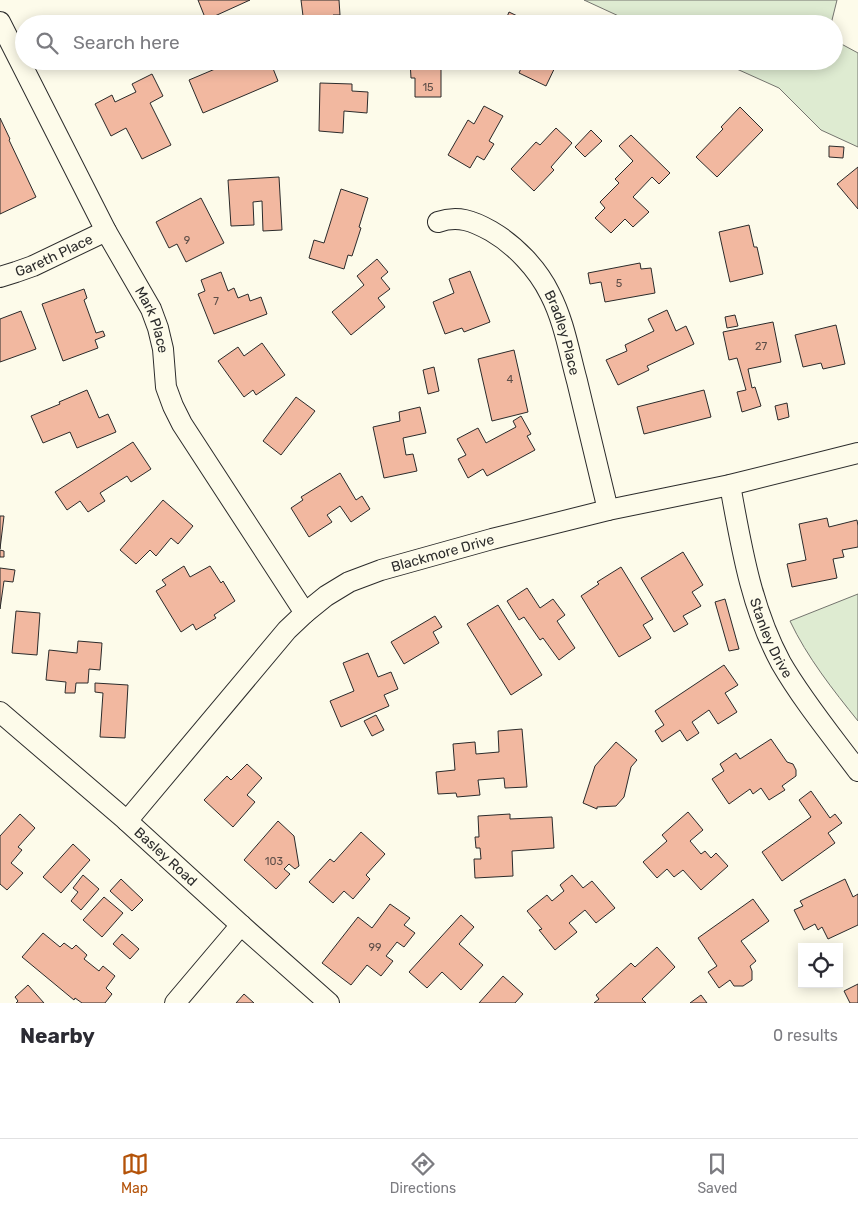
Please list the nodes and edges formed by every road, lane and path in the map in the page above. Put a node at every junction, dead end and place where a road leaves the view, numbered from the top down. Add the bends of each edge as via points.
1 (0, 22) edge
2 (15, 52) edge
3 (24, 70) edge
4 (438, 222) dead end
5 (106, 231) junction
6 (0, 277) edge
7 (858, 453) edge
8 (730, 484) junction
9 (608, 510) junction
10 (305, 613) junction
11 (0, 712) edge
12 (858, 771) edge
13 (127, 820) junction
14 (241, 925) junction
15 (175, 1003) edge
16 (329, 1003) edge

1 - 2 street, Mark Place
3 - 5 street, Mark Place
4 - 9 street, Bradley Place via 468,220 499,236 536,272 550,294 568,346
5 - 6 street, Gareth Place via 33,266
5 - 10 street, Mark Place via 151,309 163,349 166,387 182,424
7 - 8 street, Blackmore Drive
8 - 9 street, Blackmore Drive
8 - 12 street, Stanley Drive via 743,557 766,630 797,687
9 - 10 street, Blackmore Drive via 381,570 349,582
10 - 13 street, Blackmore Drive via 287,630
11 - 13 street, Basley Road
13 - 14 street, Basley Road
14 - 15 street
14 - 16 street, Basley Road

